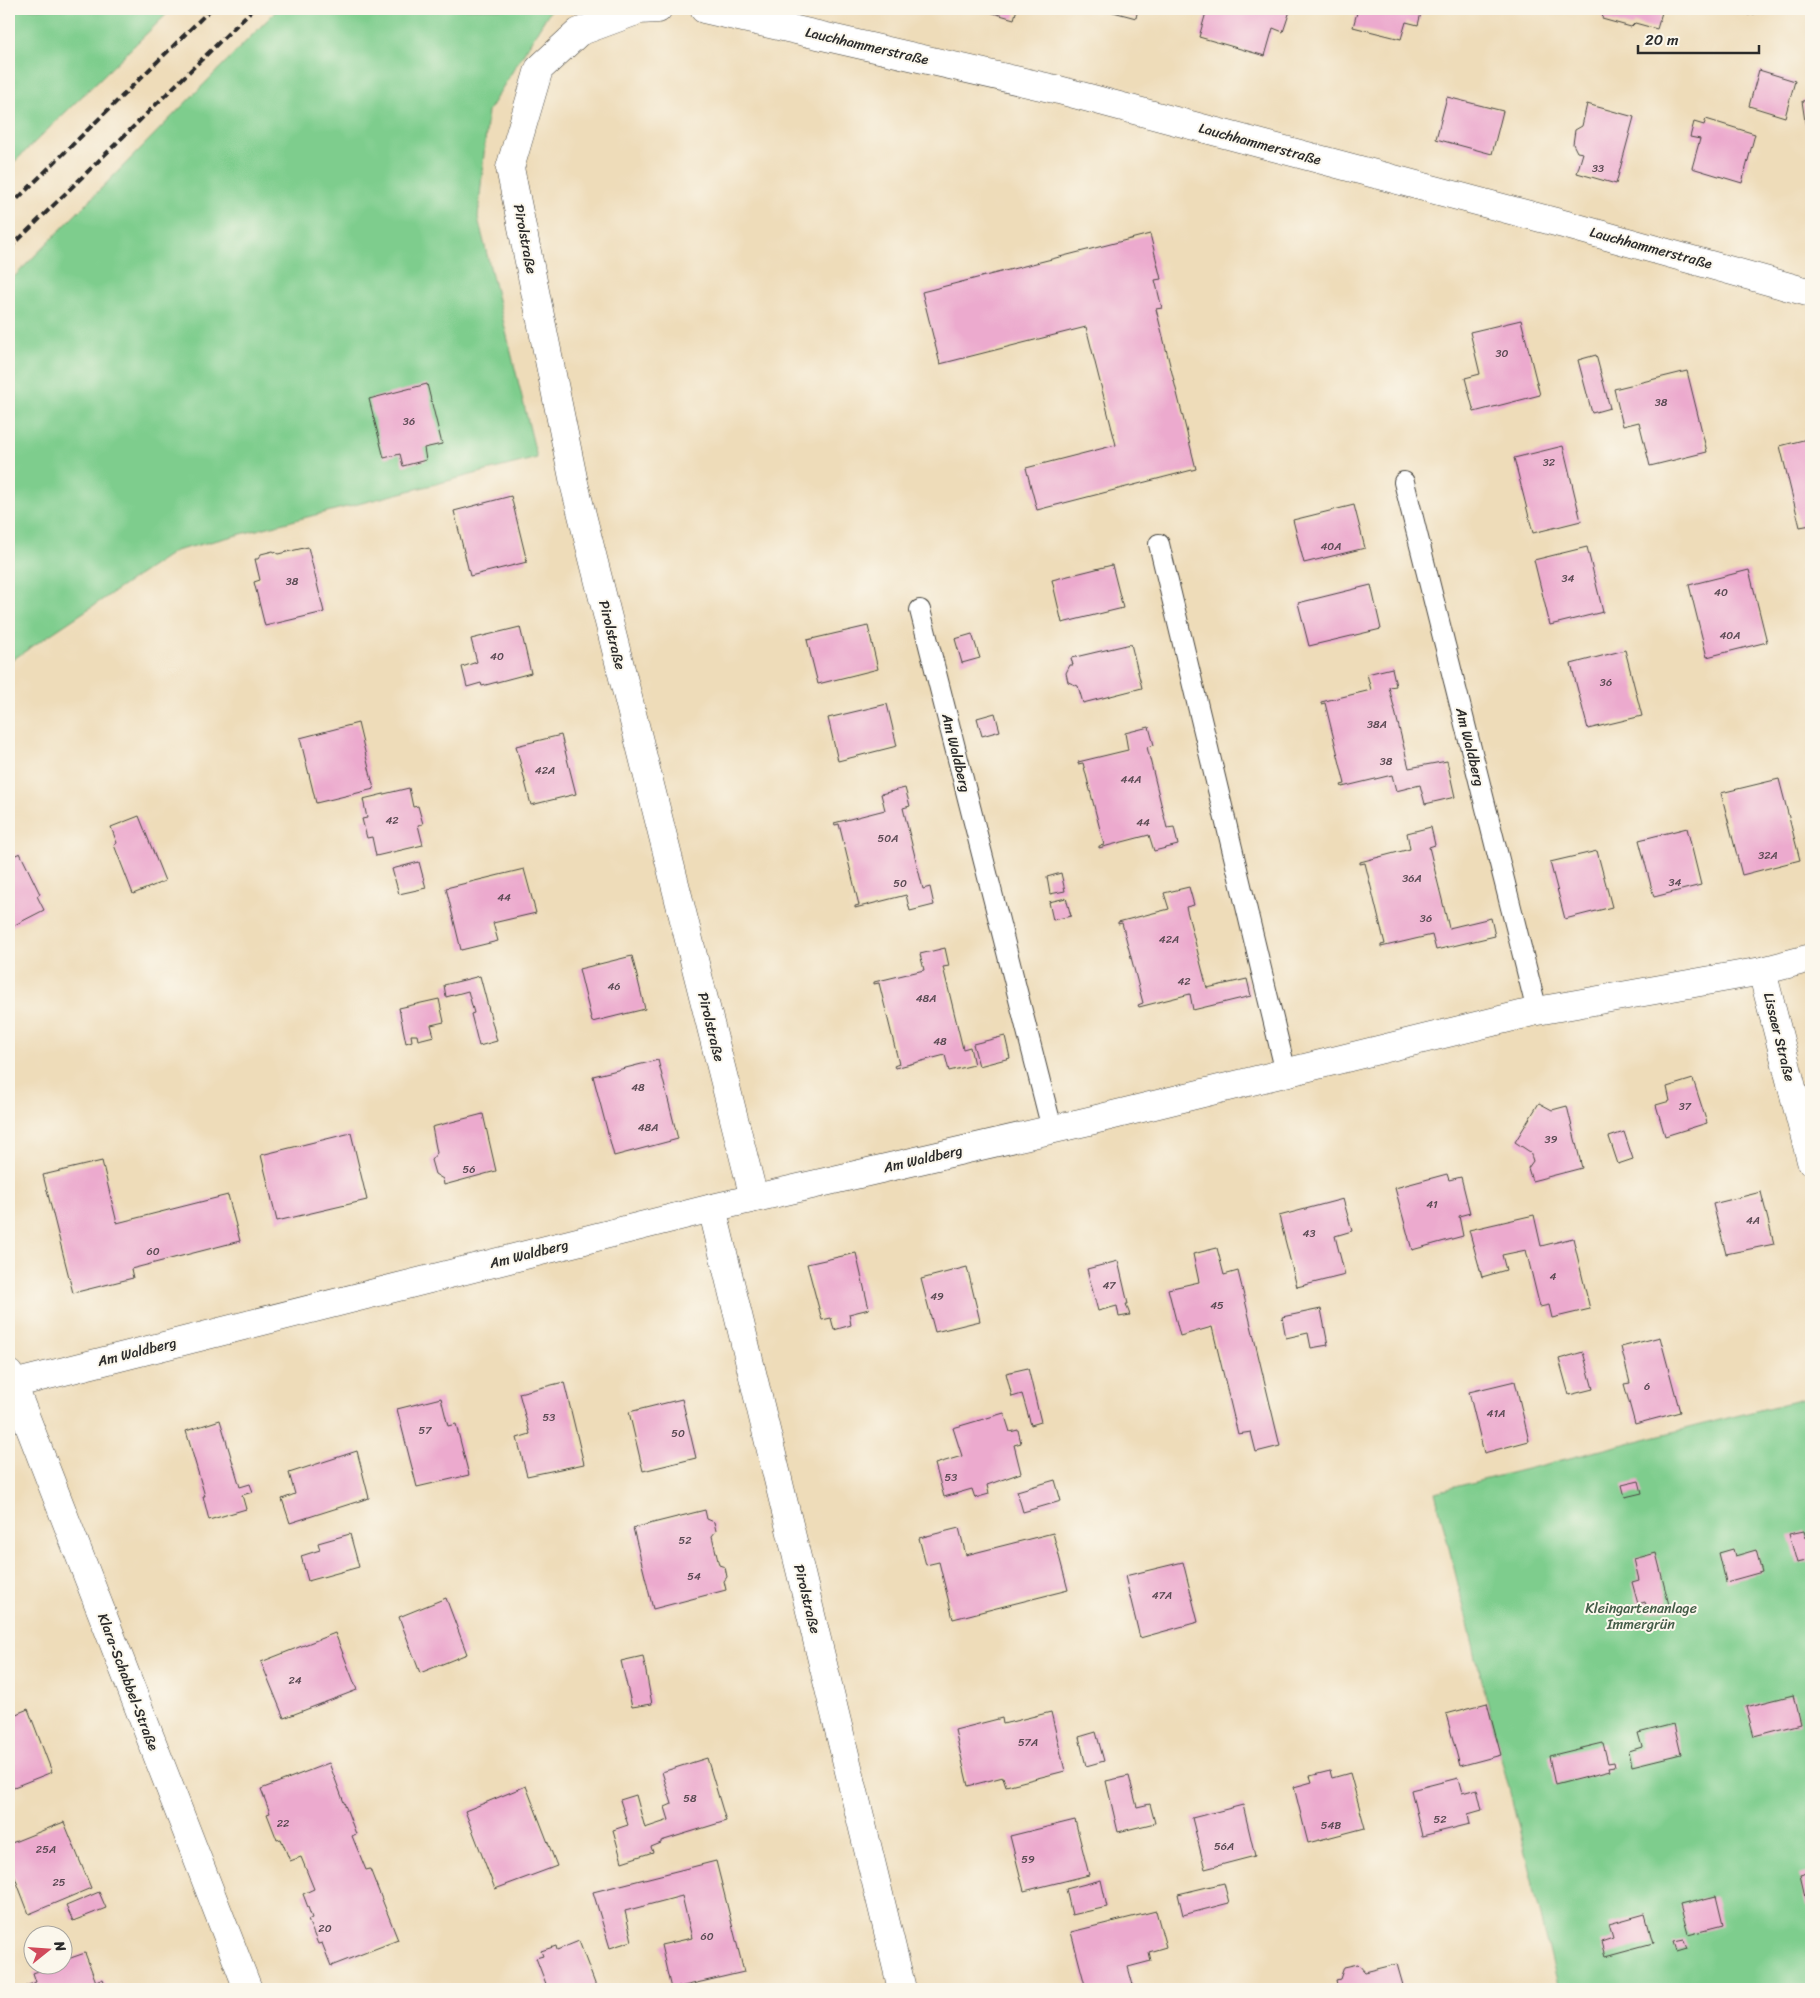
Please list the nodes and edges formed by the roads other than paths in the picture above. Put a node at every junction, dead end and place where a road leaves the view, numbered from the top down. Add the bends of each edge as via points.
1 (658, 9) edge
2 (704, 9) edge
3 (1811, 292) edge
4 (1404, 482) dead end
5 (1159, 544) dead end
6 (920, 610) dead end
7 (1811, 958) edge
8 (1762, 971) junction
9 (1536, 1012) junction
10 (1286, 1073) junction
11 (1052, 1129) junction
12 (1811, 1161) edge
13 (754, 1198) junction
14 (712, 1208) junction
15 (10, 1381) edge
16 (248, 1989) edge
17 (902, 1989) edge

1 - 13 street, Pirolstraße via 639,10 579,32 539,69 510,168 574,484
2 - 3 street, Lauchhammerstraße via 1059,90
4 - 9 lane, Am Waldberg
5 - 10 lane
6 - 11 lane, Am Waldberg
7 - 8 street, Am Waldberg
8 - 9 street, Am Waldberg
8 - 12 street, Lissaer Straße
9 - 10 street, Am Waldberg
10 - 11 street, Am Waldberg
11 - 13 street, Am Waldberg
13 - 14 street, Am Waldberg
14 - 15 street, Am Waldberg
14 - 17 street, Pirolstraße
15 - 16 street, Klara-Schabbel-Straße

